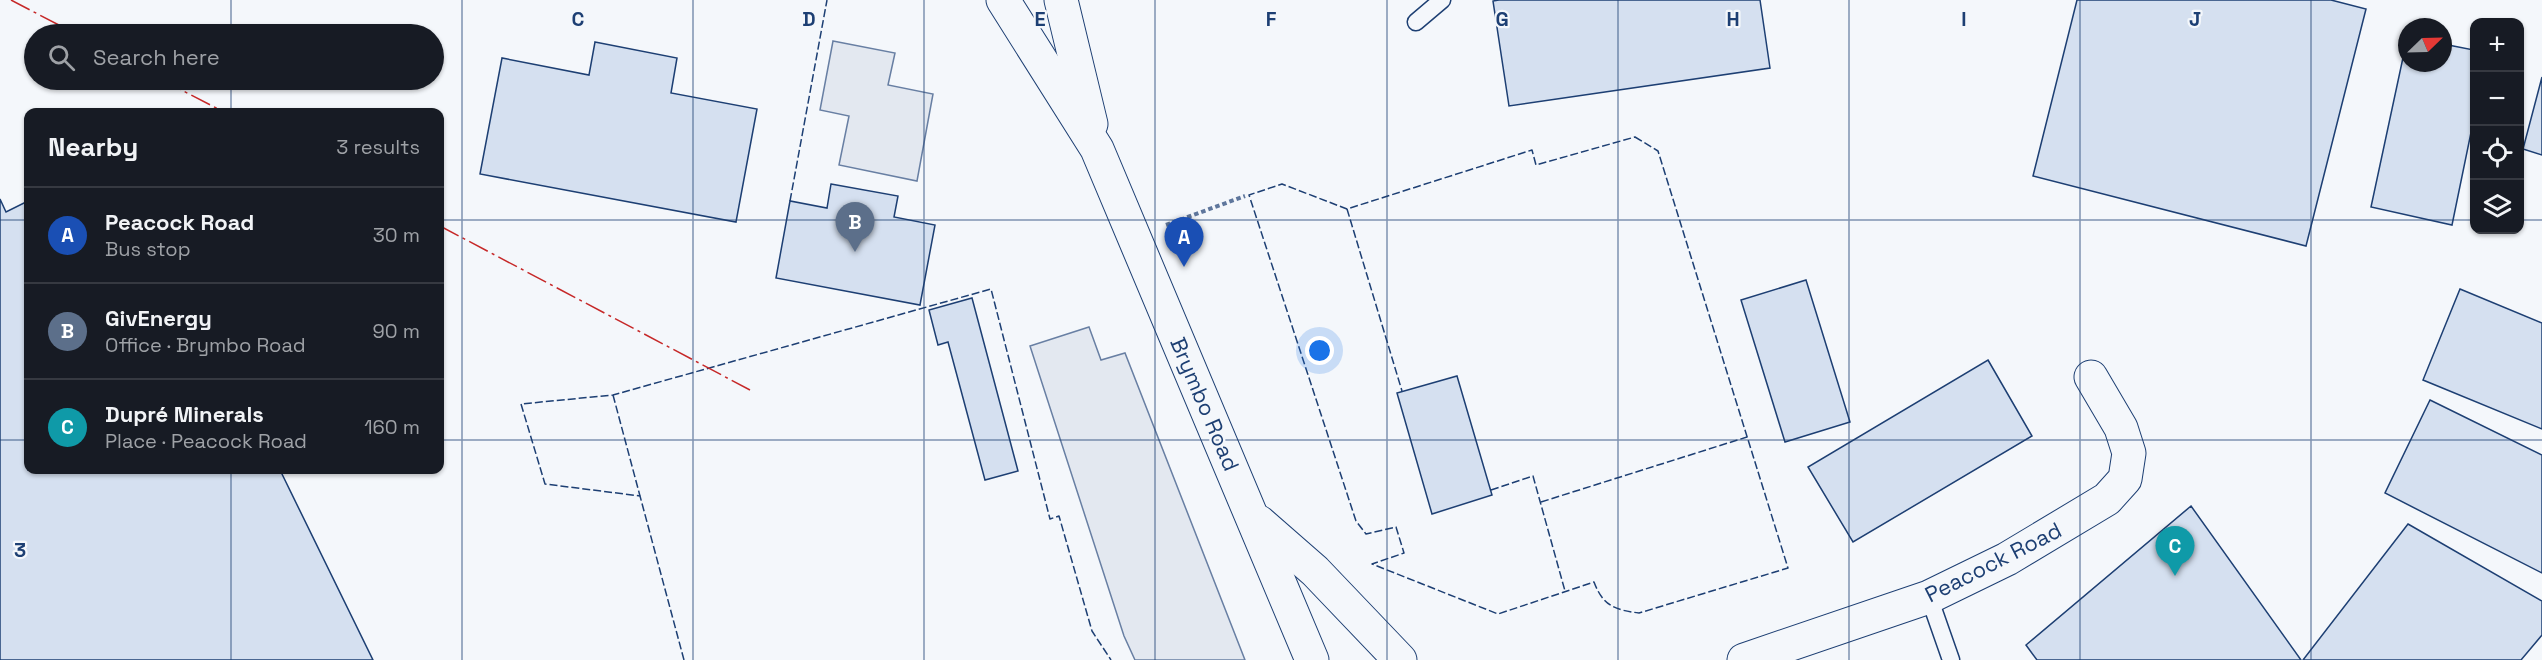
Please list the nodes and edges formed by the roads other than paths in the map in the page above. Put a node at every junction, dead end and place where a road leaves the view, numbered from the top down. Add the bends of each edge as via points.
1 (1003, 0) edge
2 (1061, 0) edge
3 (1442, 0) edge
4 (1416, 22) dead end
5 (1097, 149) junction
6 (2091, 377) dead end
7 (1253, 517) junction
8 (1929, 597) junction
9 (1312, 660) edge
10 (1400, 660) edge
11 (1744, 660) edge
12 (1951, 660) edge

1 - 5 street, Brymbo Road
2 - 5 street, Brymbo Road
3 - 4 lane
5 - 7 street, Brymbo Road
6 - 8 street, Peacock Road via 2121,428 2129,453 2125,478 2107,499 2062,528 2007,560
7 - 9 street, Brymbo Road
7 - 10 street via 1315,571
8 - 11 street, Peacock Road
8 - 12 lane

